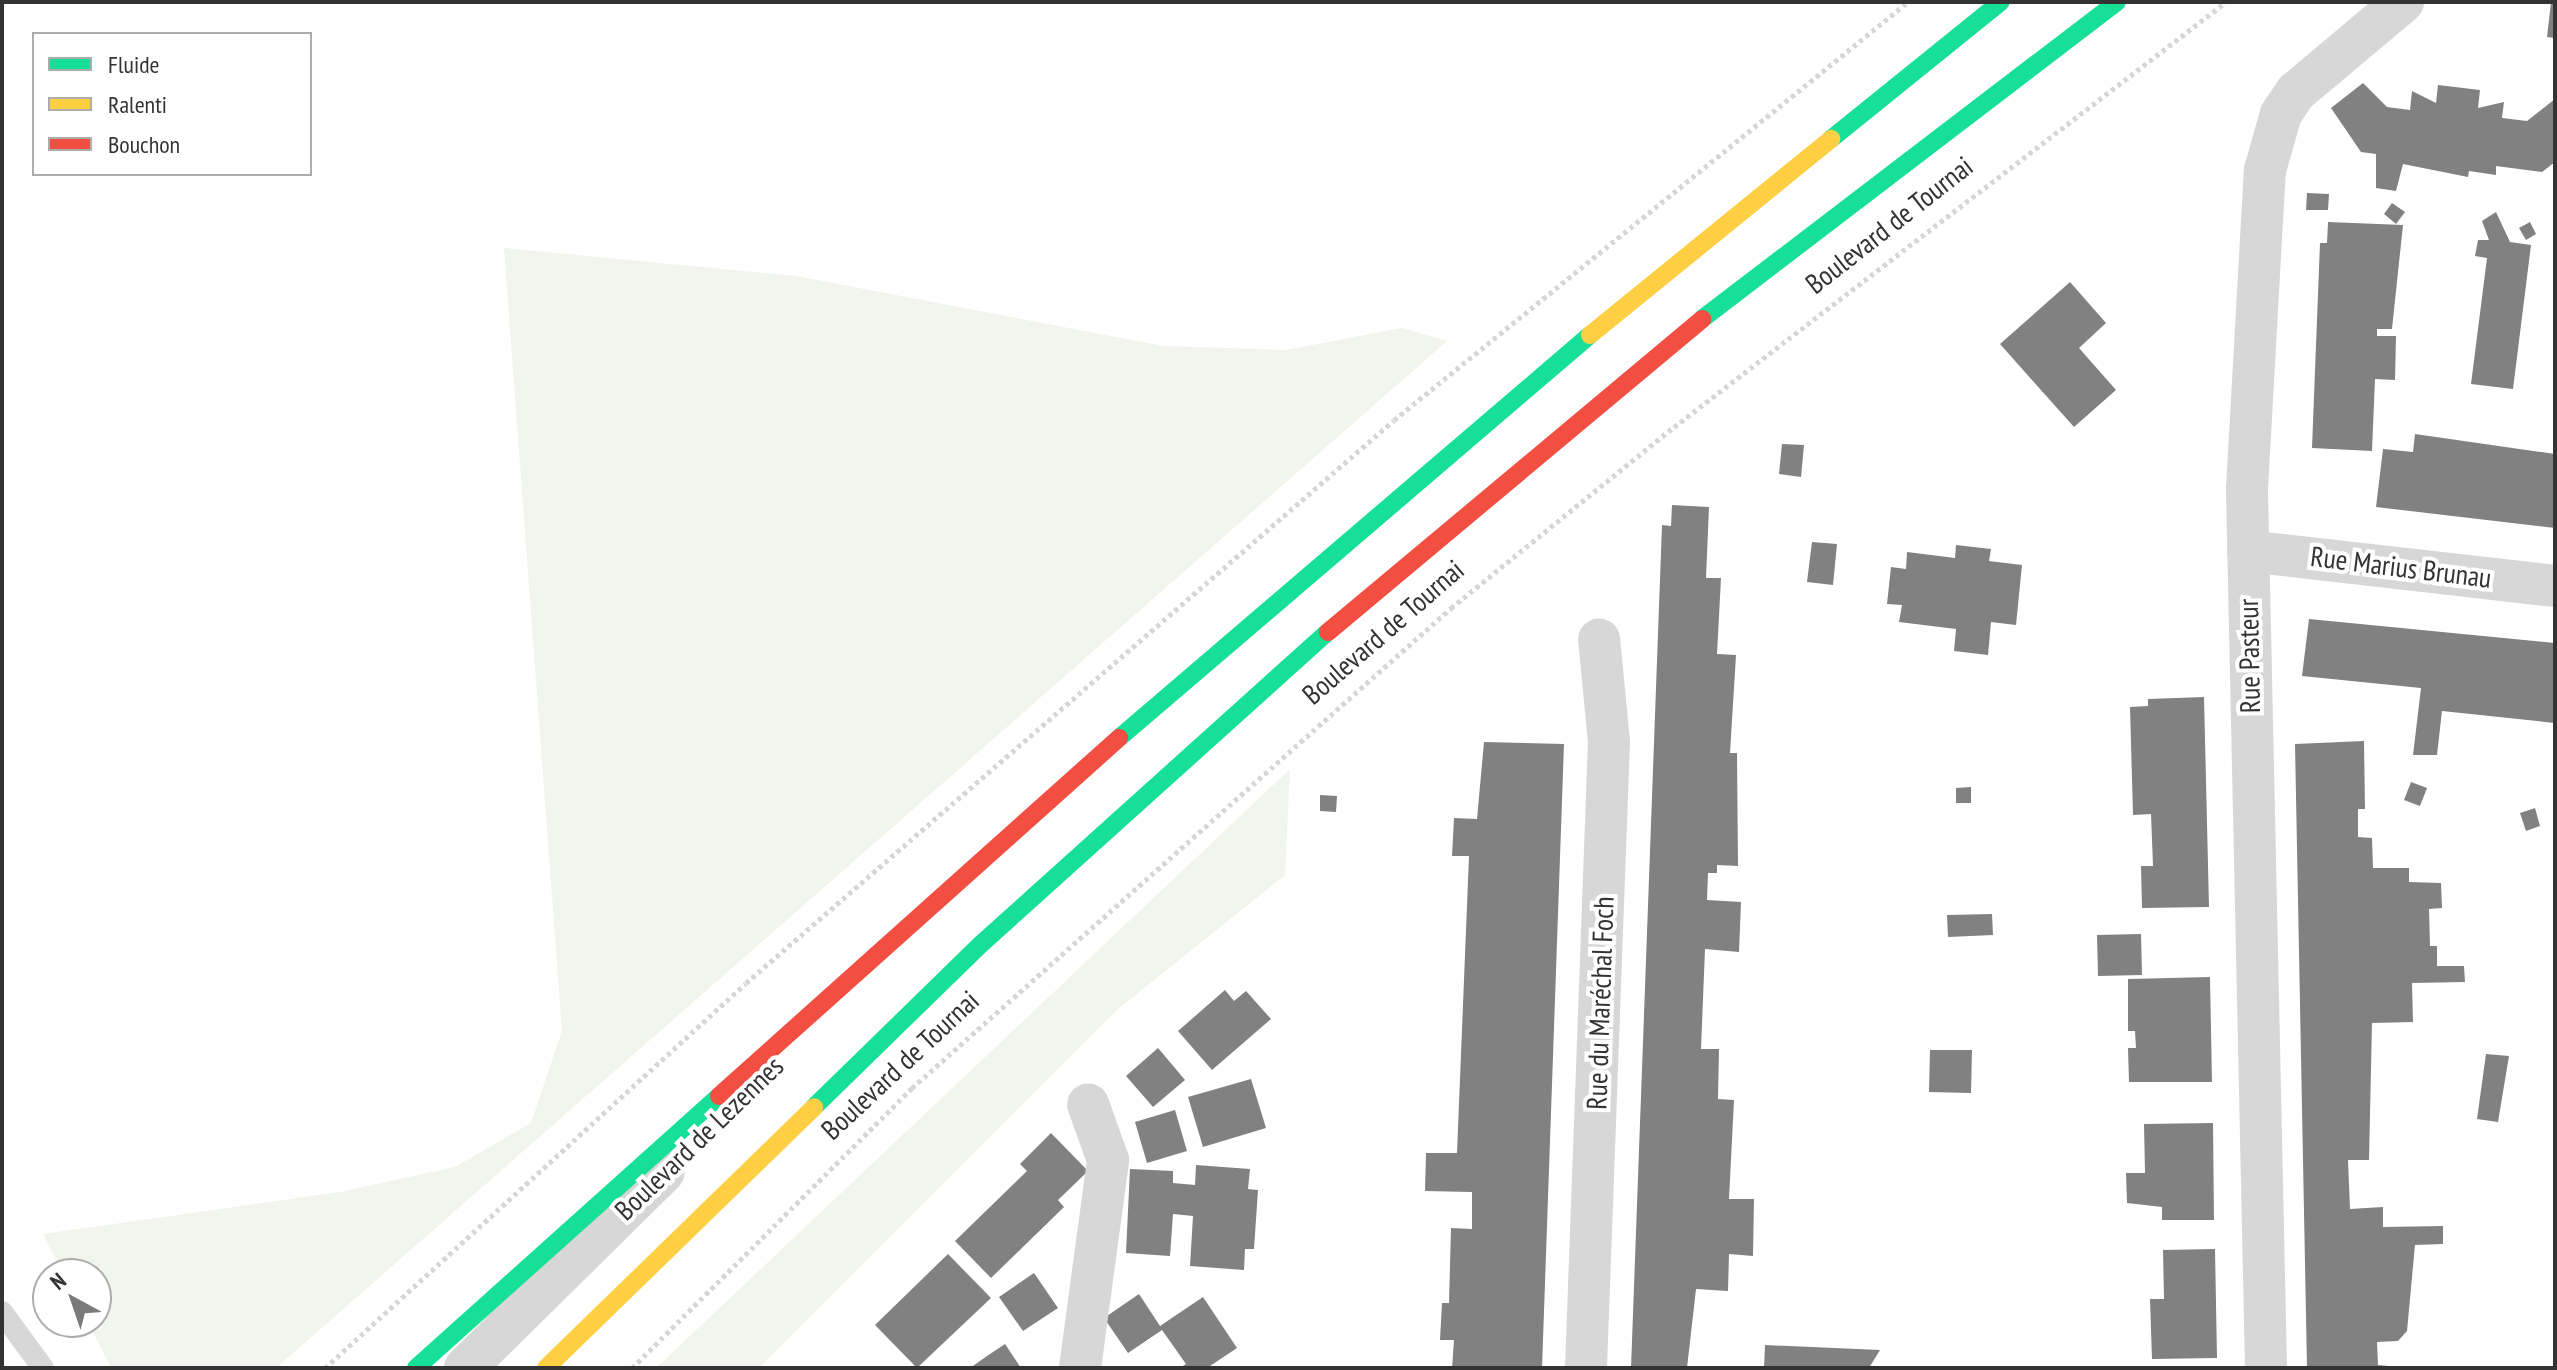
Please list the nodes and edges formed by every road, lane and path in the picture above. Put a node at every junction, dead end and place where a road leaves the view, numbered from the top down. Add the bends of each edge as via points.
1 (1908, 2) edge
2 (2001, 2) edge
3 (2100, 2) edge
4 (2117, 2) edge
5 (2226, 2) edge
6 (2403, 2) edge
7 (2051, 49) junction
8 (2248, 551) junction
9 (2555, 586) edge
10 (1599, 639) dead end
11 (930, 905) junction
12 (1088, 1104) dead end
13 (2, 1312) edge
14 (43, 1368) edge
15 (325, 1368) edge
16 (416, 1368) edge
17 (465, 1368) edge
18 (546, 1368) edge
19 (632, 1368) edge
20 (1080, 1368) edge
21 (1586, 1368) edge
22 (2266, 1368) edge

1 - 15 path via 1394,420 758,972
2 - 11 main road via 1516,395
3 - 7 main road, Boulevard de Tournai
4 - 7 main road, Boulevard de Tournai
5 - 19 path, Boulevard de Tournai via 1674,427 1451,608 912,1088
6 - 8 street, Rue Pasteur via 2296,92 2271,140 2260,227
7 - 18 main road, Boulevard de Tournai via 1651,358 1293,660 1050,879
8 - 9 street, Rue Marius Brunau
8 - 22 street, Rue Pasteur
10 - 21 street, Rue du Maréchal Foch via 1609,742
11 - 16 main road, Boulevard de Lezennes
11 - 17 street, Boulevard de Lezennes
12 - 20 street via 1108,1160
13 - 14 lane

